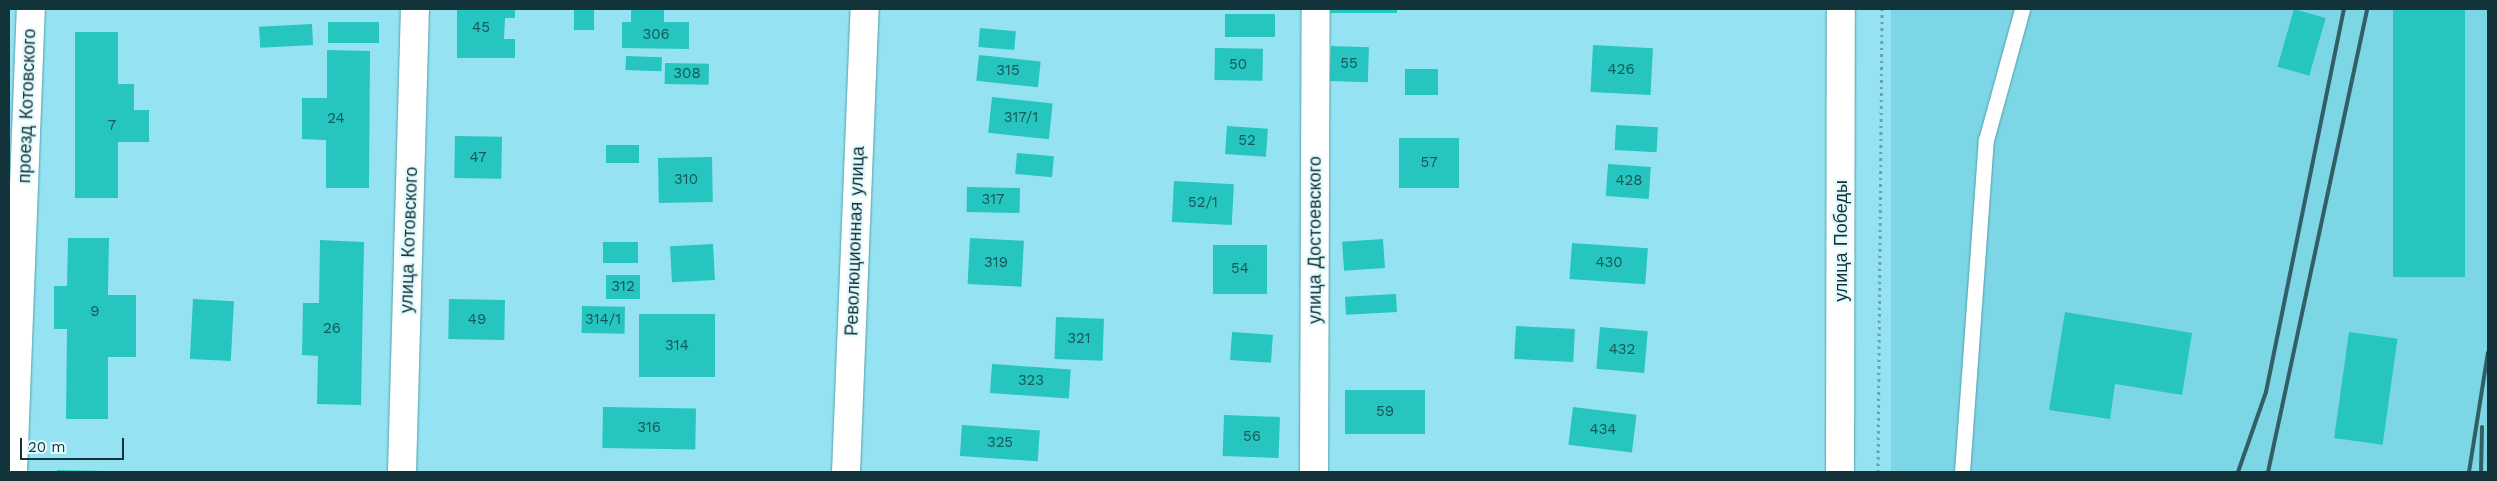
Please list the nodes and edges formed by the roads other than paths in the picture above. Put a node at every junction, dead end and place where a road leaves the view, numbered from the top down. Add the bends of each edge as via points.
1 (31, 9) edge
2 (416, 9) edge
3 (864, 9) edge
4 (1316, 9) edge
5 (1841, 9) edge
6 (2022, 9) edge
7 (13, 472) edge
8 (402, 472) edge
9 (846, 472) edge
10 (1314, 472) edge
11 (1840, 472) edge
12 (1962, 472) edge

1 - 7 street, проезд Котовского
2 - 8 street, улица Котовского
3 - 9 street, Революционная улица
4 - 10 street, улица Достоевского
5 - 11 street, улица Победы
6 - 12 lane via 1986,140

